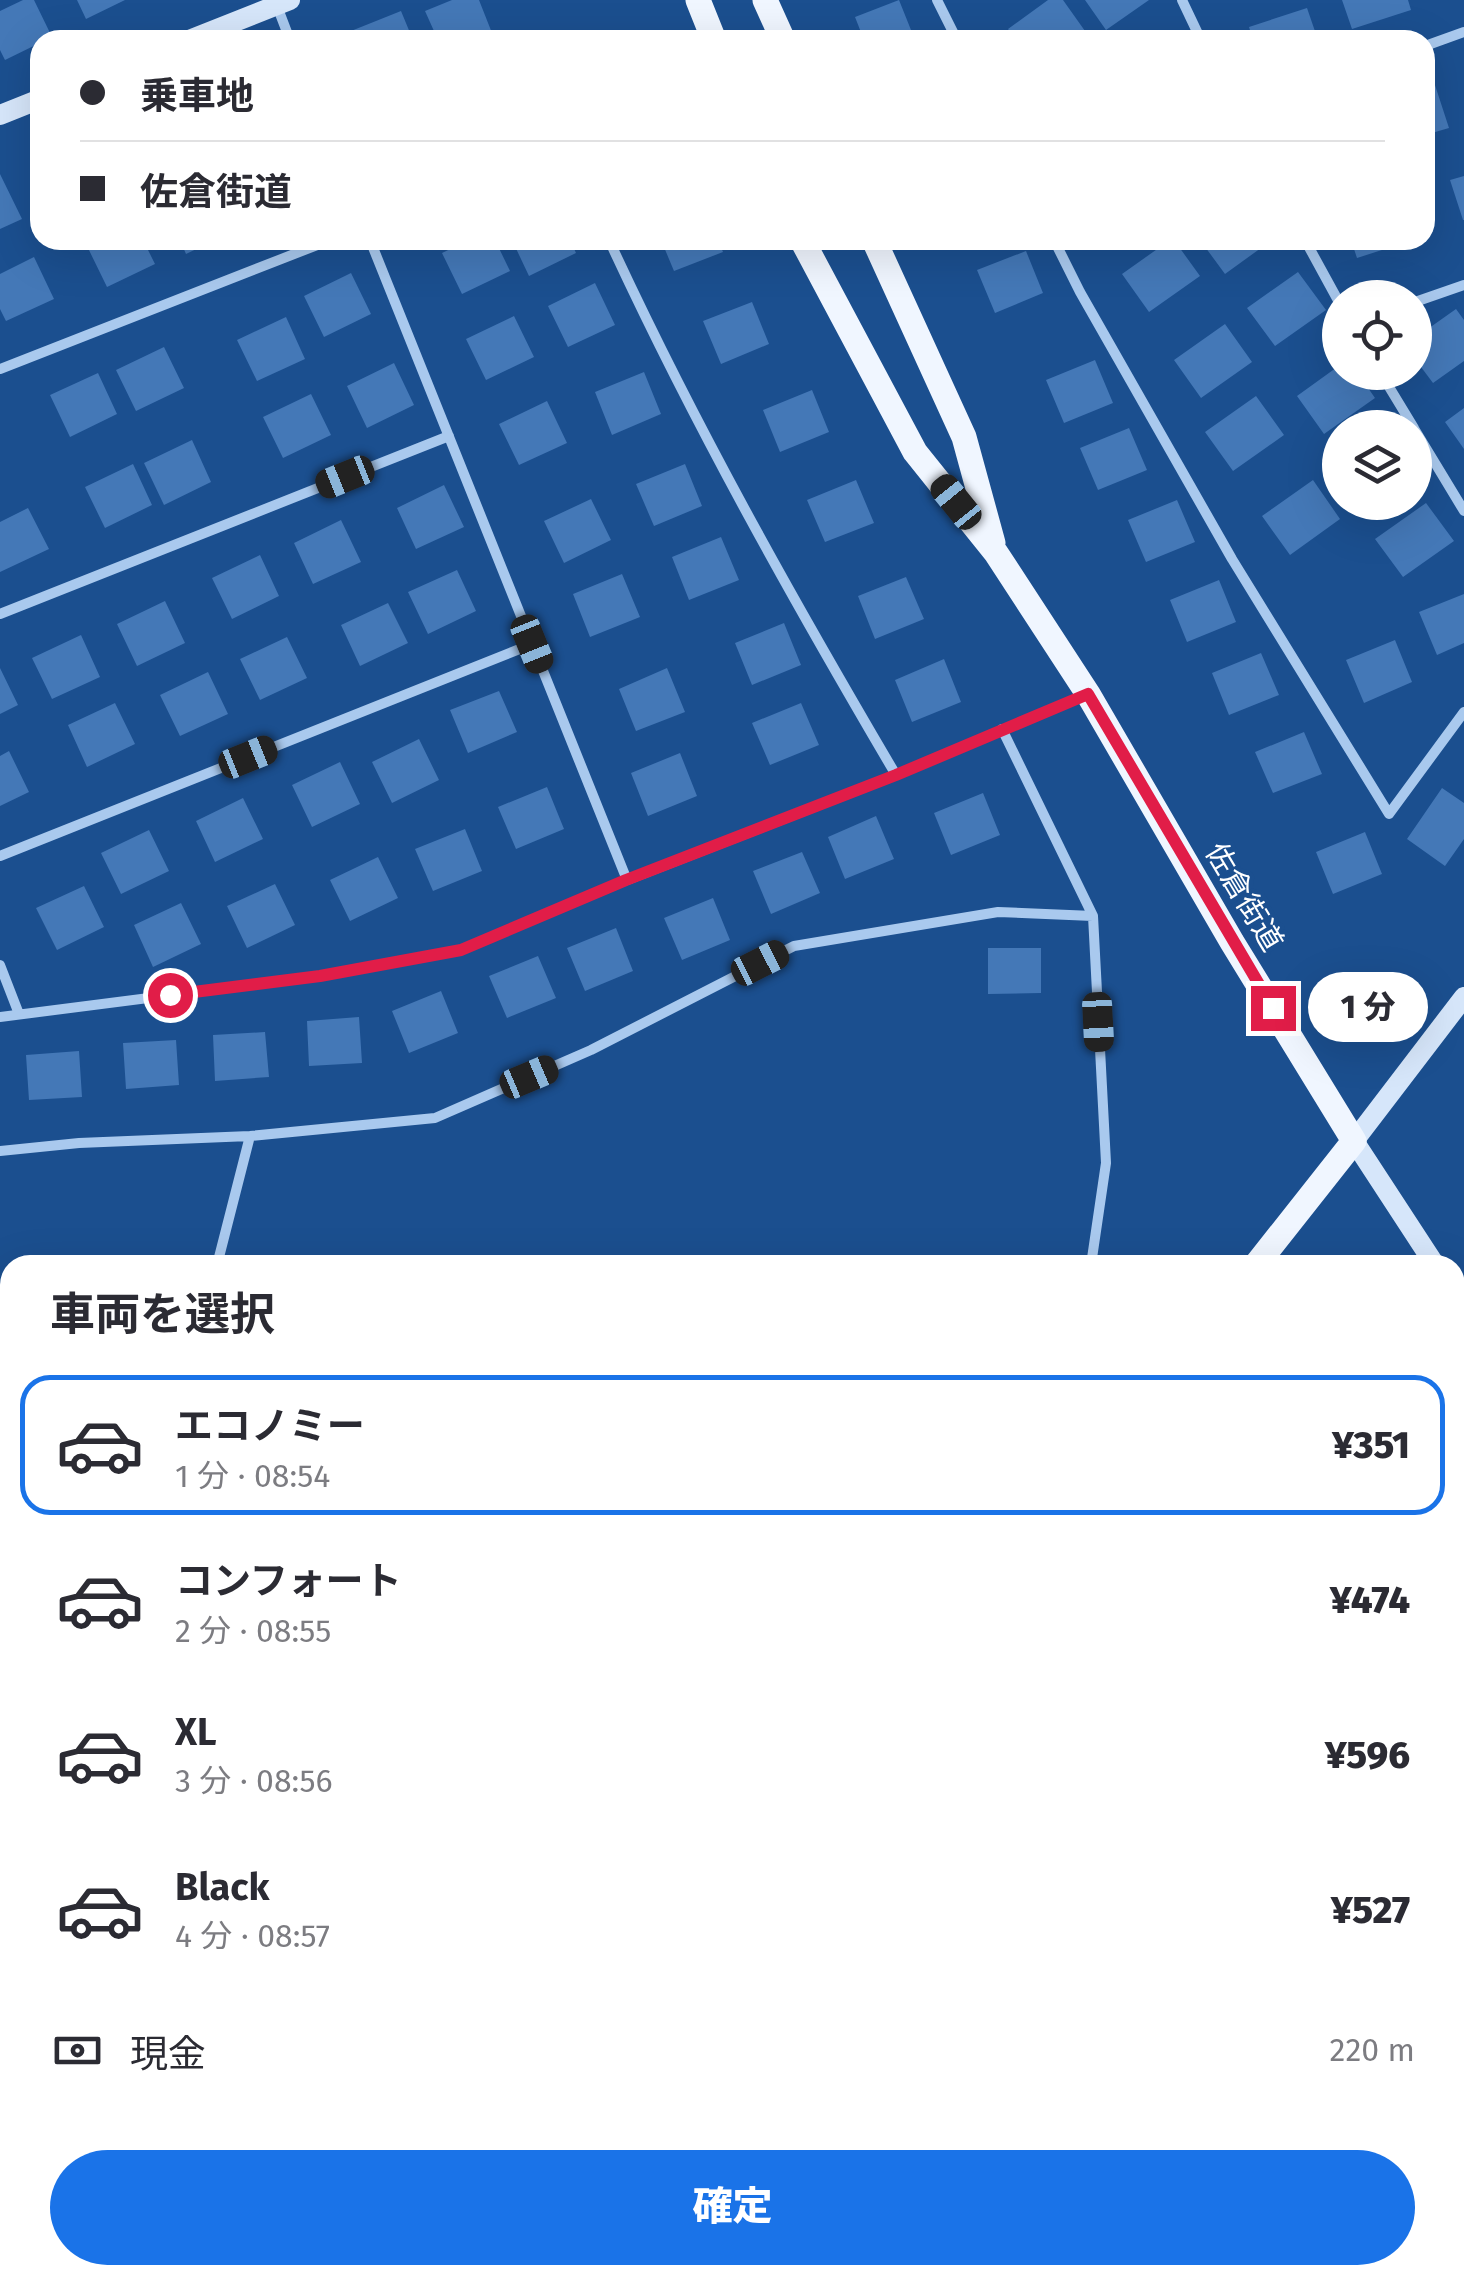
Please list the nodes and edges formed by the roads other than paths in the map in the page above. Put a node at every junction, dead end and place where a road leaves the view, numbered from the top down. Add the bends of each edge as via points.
1 (698, 0) edge
2 (765, 0) edge
3 (938, 0) edge
4 (1182, 0) edge
5 (280, 2) edge
6 (214, 30) edge
7 (287, 30) edge
8 (710, 30) edge
9 (779, 30) edge
10 (952, 30) edge
11 (1196, 30) edge
12 (1464, 32) edge
13 (1435, 42) edge
14 (30, 103) edge
15 (0, 115) edge
16 (304, 250) edge
17 (374, 250) edge
18 (615, 250) edge
19 (807, 250) edge
20 (879, 250) edge
21 (1059, 250) edge
22 (1310, 250) edge
23 (1327, 280) edge
24 (1464, 285) edge
25 (1432, 296) edge
26 (0, 369) edge
27 (449, 436) junction
28 (1432, 459) edge
29 (1464, 511) edge
30 (996, 552) junction
31 (0, 614) edge
32 (532, 644) junction
33 (1088, 694) junction
34 (1464, 712) edge
35 (1002, 729) junction
36 (896, 775) junction
37 (0, 856) edge
38 (626, 880) junction
39 (1093, 916) junction
40 (0, 966) edge
41 (1464, 997) edge
42 (19, 1014) junction
43 (0, 1017) edge
44 (250, 1136) junction
45 (1354, 1141) junction
46 (0, 1151) edge
47 (220, 1255) edge
48 (1092, 1255) edge
49 (1264, 1255) edge
50 (1428, 1255) edge

1 - 8 main road
2 - 9 main road
3 - 10 street
4 - 11 street
5 - 6 street
5 - 7 street
12 - 13 street
14 - 15 street
16 - 26 street
17 - 27 street
18 - 36 street via 656,342 799,610
19 - 30 main road, 佐倉街道 via 916,452
20 - 30 main road, 佐倉街道 via 964,437
21 - 34 street via 1232,559 1389,814
22 - 23 street
24 - 25 street
27 - 31 street
27 - 32 street
28 - 29 street
30 - 33 main road, 佐倉街道
32 - 37 street
32 - 38 street
33 - 35 street
33 - 45 main road, 佐倉街道
35 - 36 street
35 - 39 street
36 - 38 street
38 - 42 street via 461,950 320,976
39 - 44 street via 998,912 794,946 592,1050 434,1118
39 - 48 street via 1106,1163
40 - 42 street
41 - 45 street
42 - 43 street
44 - 46 street
44 - 47 street
45 - 49 main road
45 - 50 street

